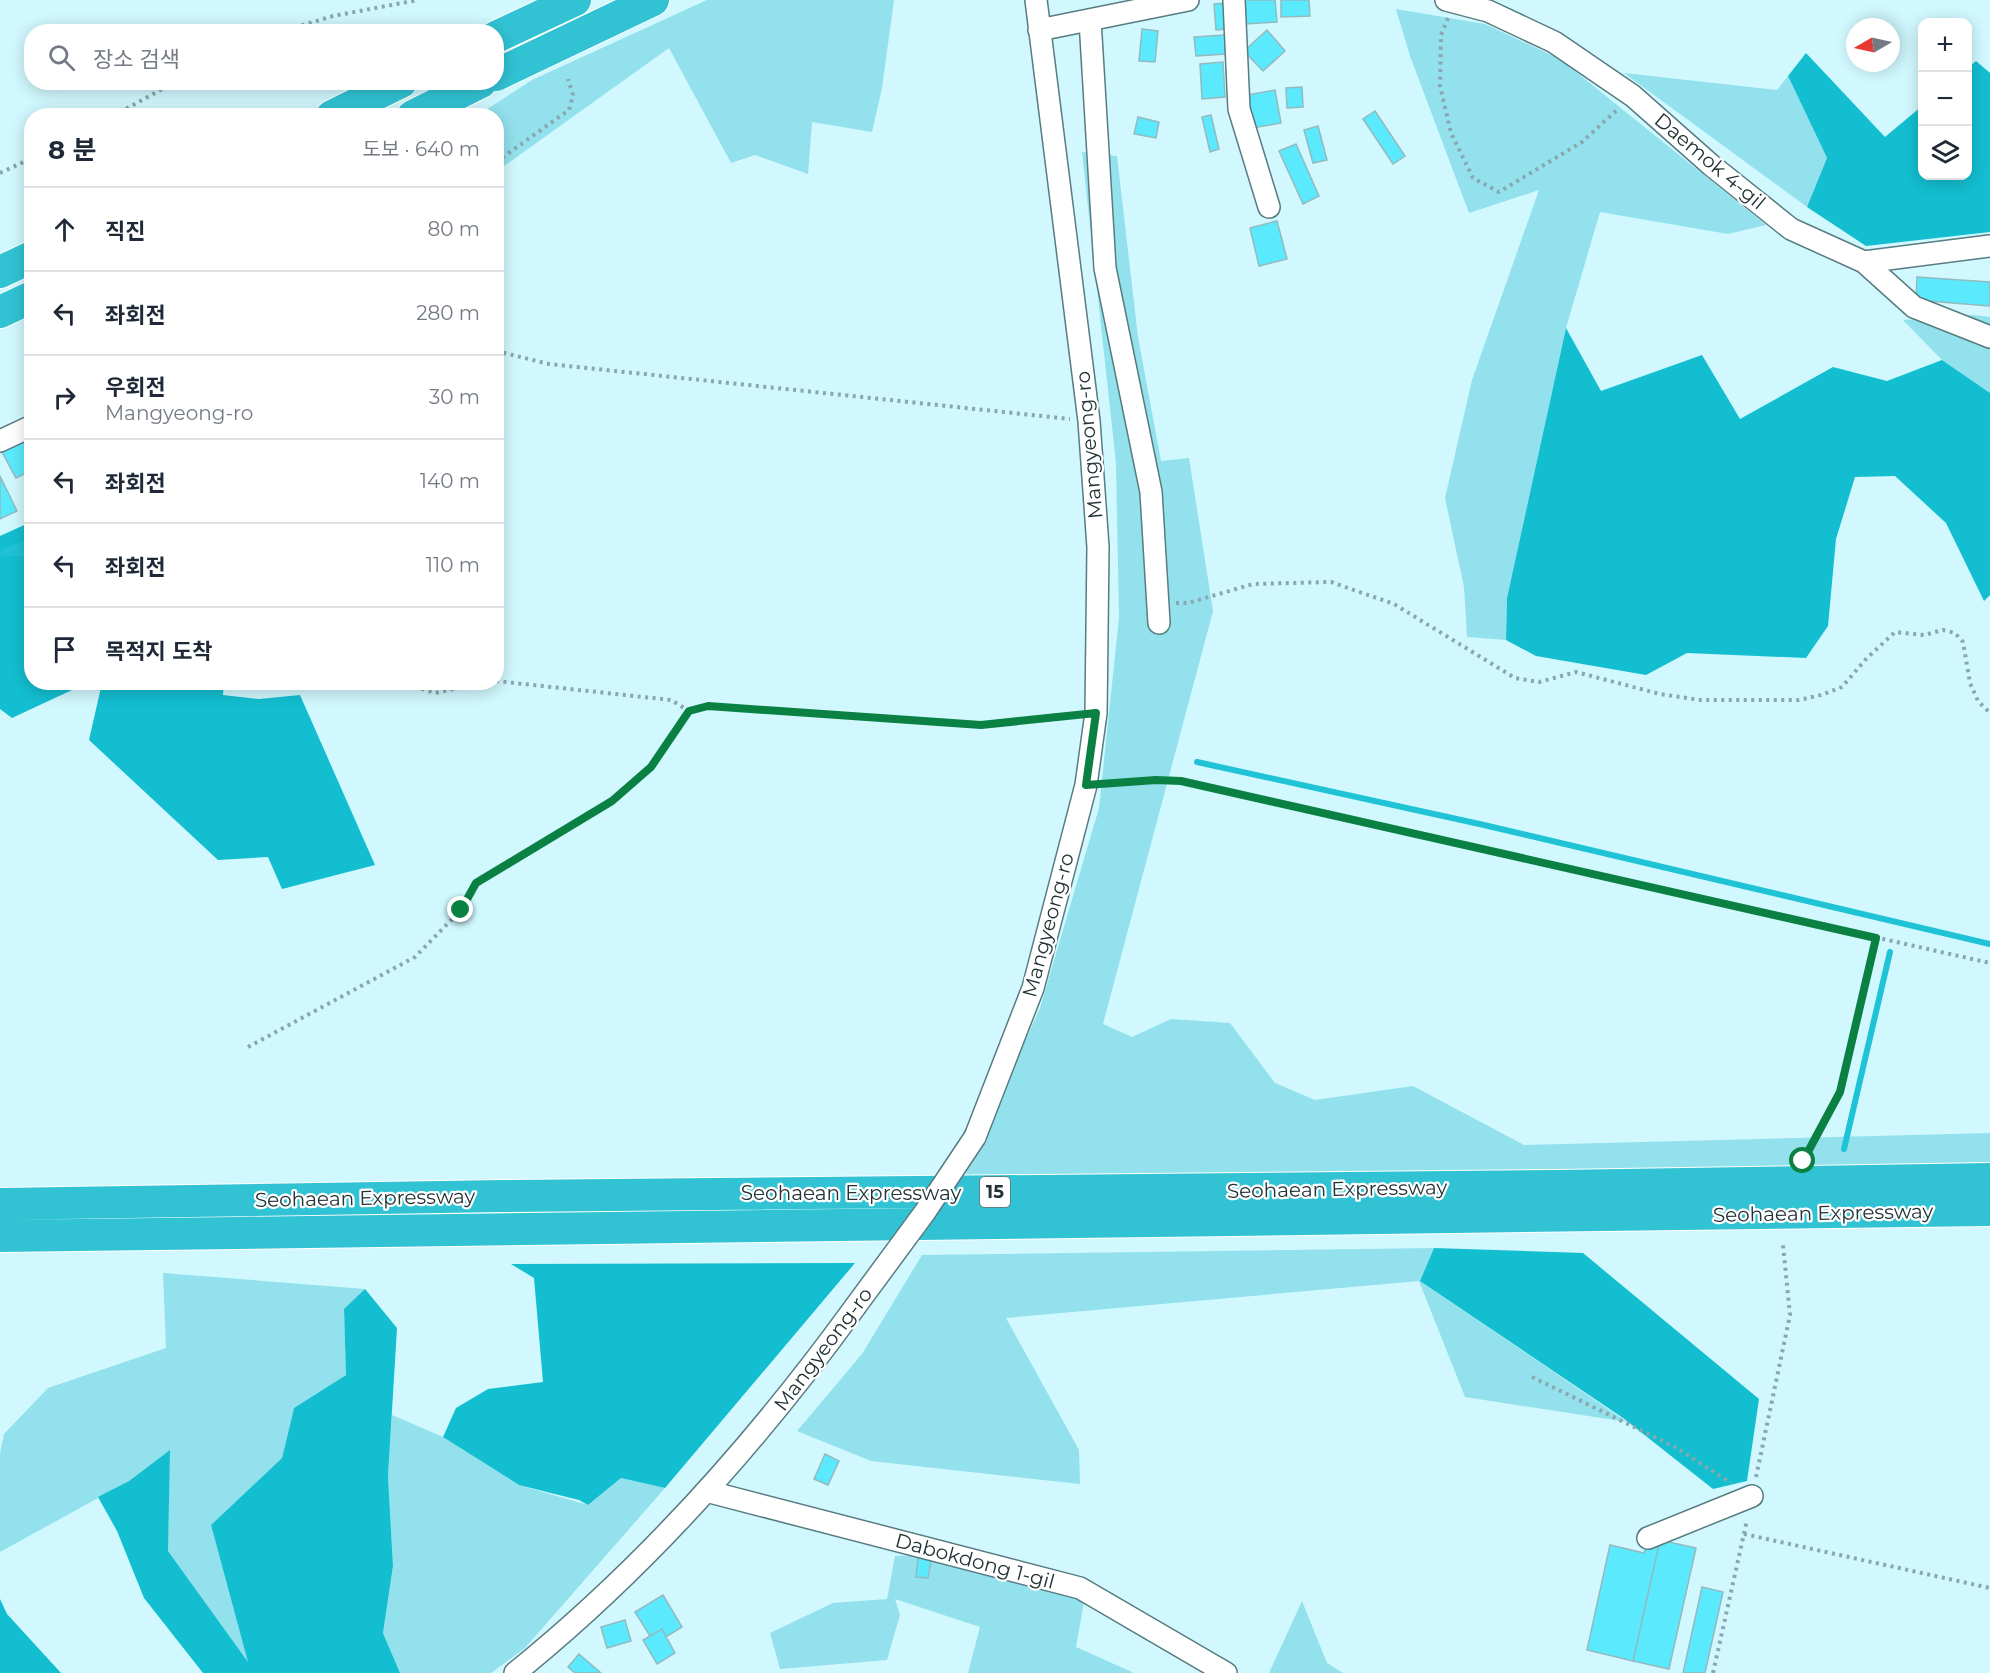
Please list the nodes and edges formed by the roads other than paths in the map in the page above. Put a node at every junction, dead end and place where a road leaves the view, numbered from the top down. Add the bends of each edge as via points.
1 (575, 0) edge
2 (654, 0) edge
3 (1036, 0) edge
4 (1188, 0) edge
5 (1234, 0) edge
6 (1450, 1) edge
7 (1090, 20) junction
8 (1039, 30) junction
9 (504, 33) edge
10 (504, 71) edge
11 (385, 90) edge
12 (466, 90) edge
13 (348, 108) edge
14 (429, 108) edge
15 (1269, 207) dead end
16 (1990, 246) edge
17 (24, 261) edge
18 (1864, 262) junction
19 (0, 272) edge
20 (24, 301) edge
21 (0, 312) edge
22 (1990, 337) edge
23 (24, 430) edge
24 (0, 441) edge
25 (1158, 614) road end
26 (1990, 1179) edge
27 (0, 1204) edge
28 (1990, 1210) edge
29 (0, 1236) edge
30 (706, 1491) junction
31 (1752, 1496) road end
32 (1648, 1538) dead end
33 (515, 1673) edge
34 (1226, 1673) edge

1 - 9 highway
2 - 10 highway
3 - 8 street, Mangyeong-ro
4 - 7 street
5 - 15 street via 1239,109
6 - 18 street, Daemok 4-gil via 1488,11 1554,42 1633,96 1791,229
7 - 8 street
7 - 25 street via 1105,268 1151,492
8 - 30 street, Mangyeong-ro, bridge via 1089,421 1098,547 1096,713 1086,785 1033,988 975,1137 800,1384
11 - 13 highway
12 - 14 highway
16 - 18 street
17 - 19 highway
18 - 22 street via 1914,307
20 - 21 highway
23 - 24 street
26 - 27 highway, Seohaean Expressway / 15
28 - 29 highway, Seohaean Expressway / 15
30 - 33 street, Mangyeong-ro via 684,1518 565,1633
30 - 34 street, Dabokdong 1-gil via 1080,1588
31 - 32 street

